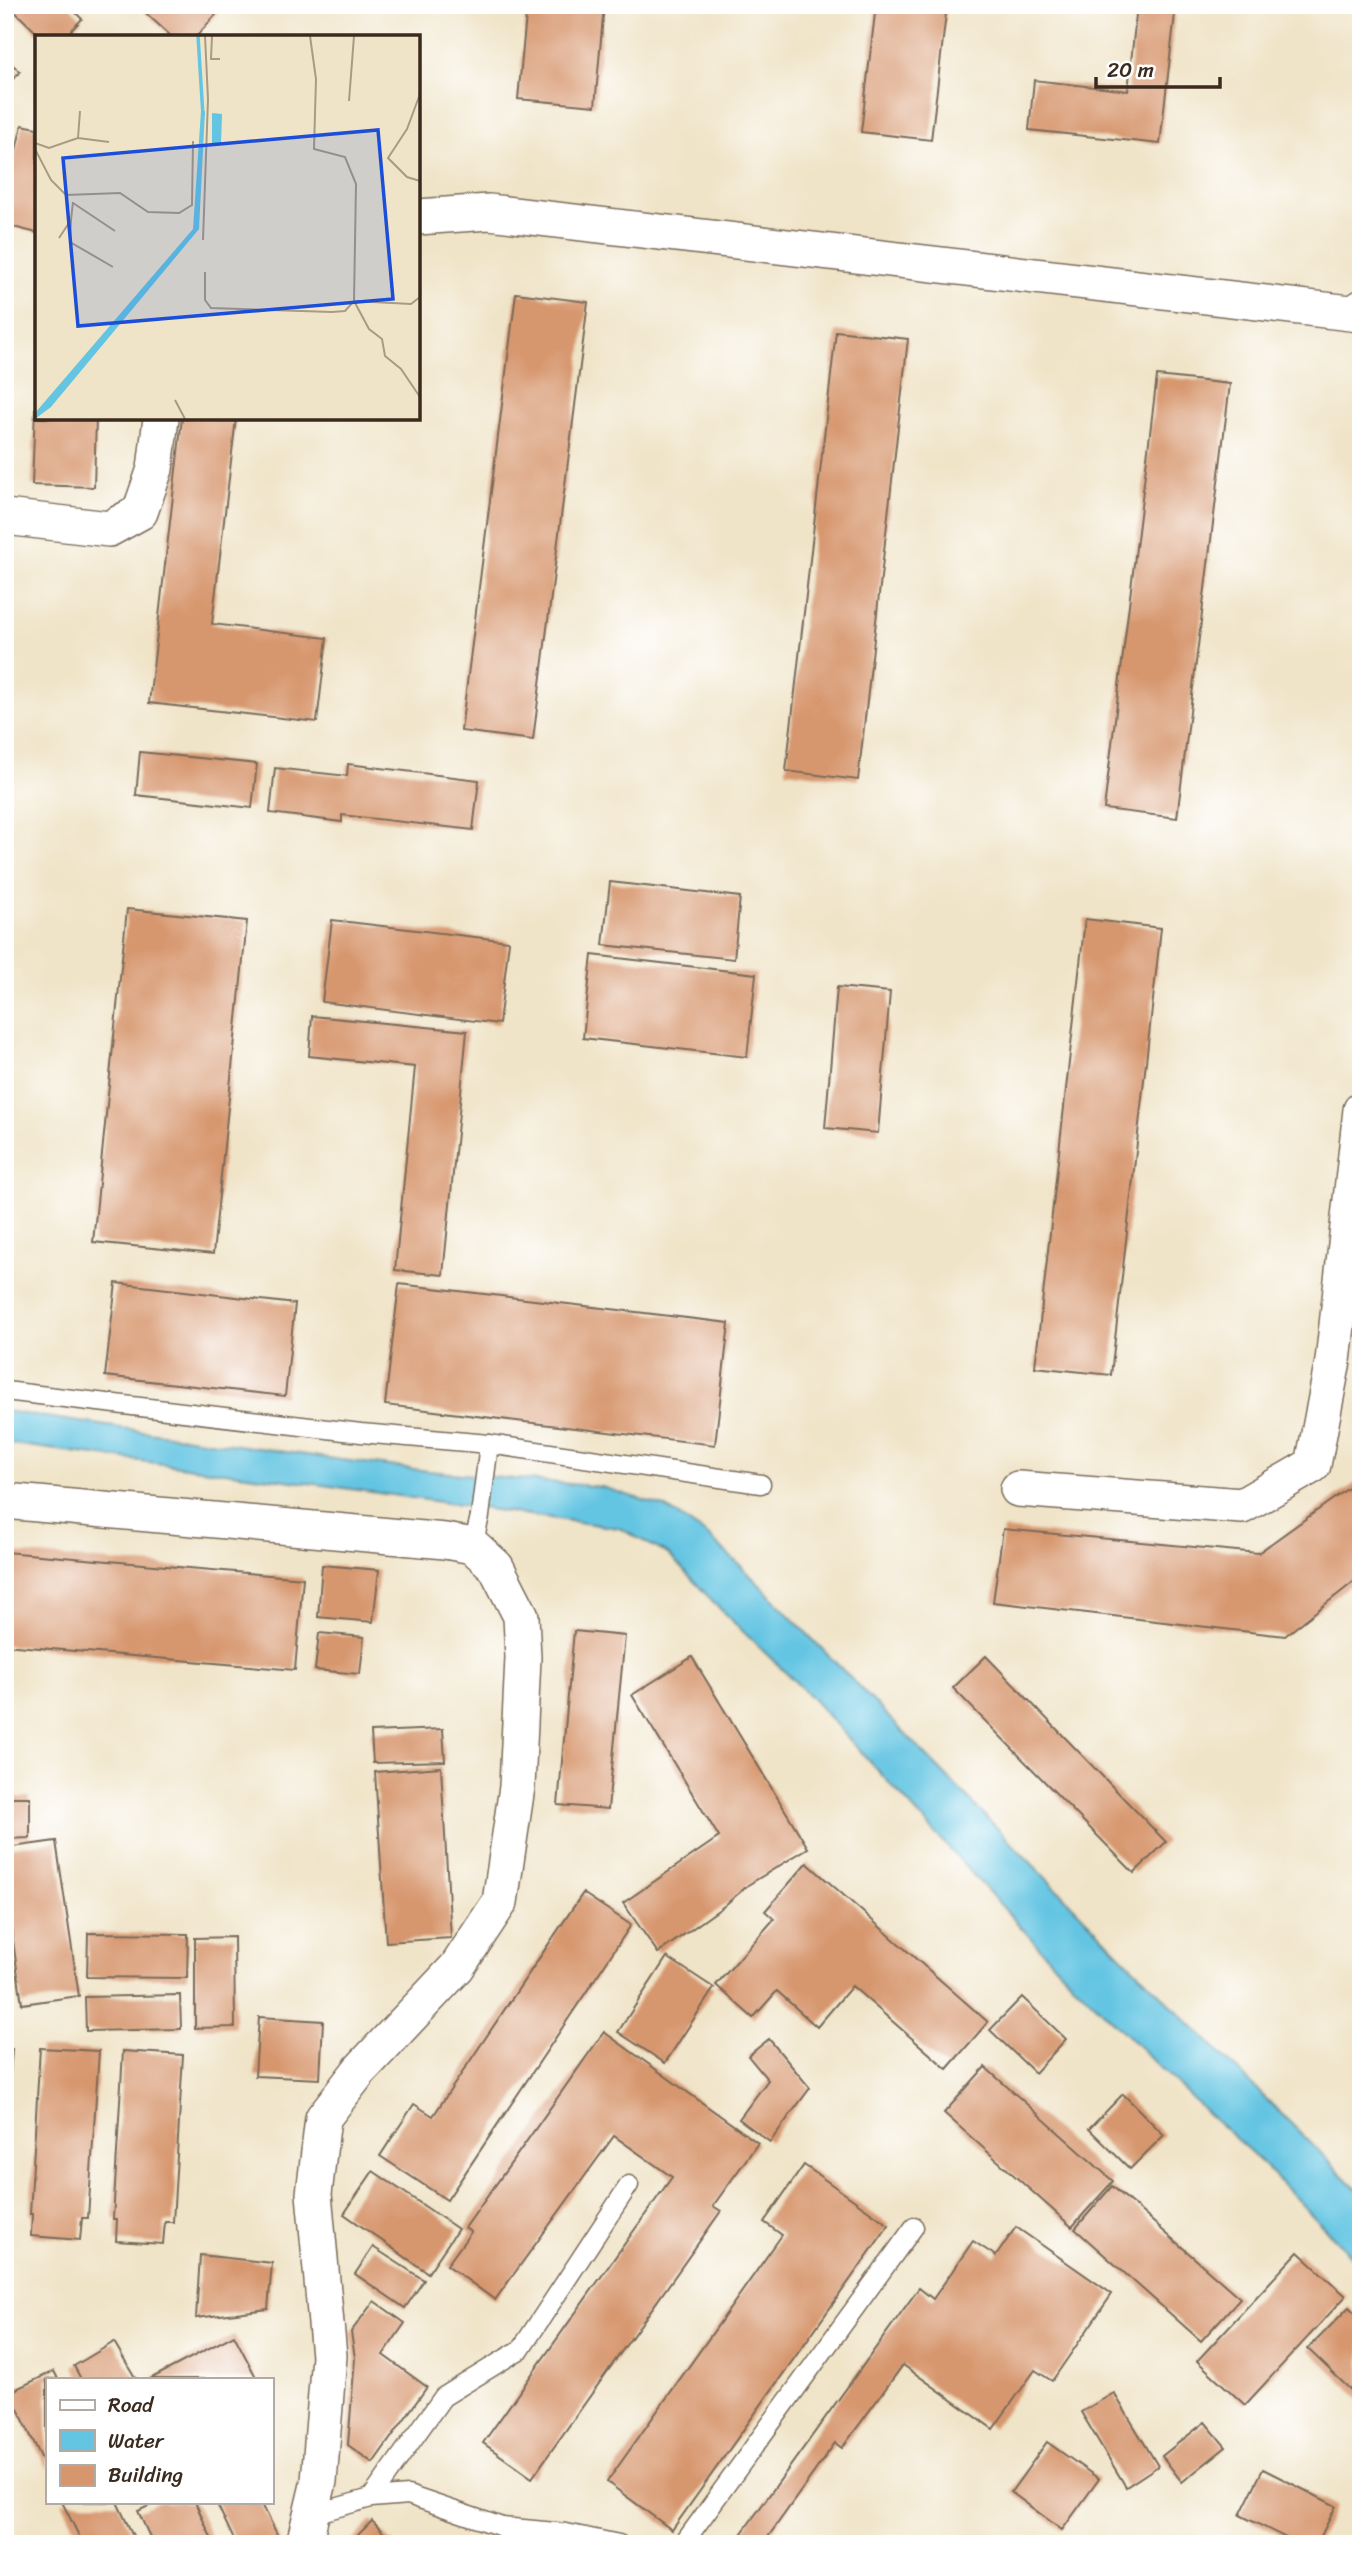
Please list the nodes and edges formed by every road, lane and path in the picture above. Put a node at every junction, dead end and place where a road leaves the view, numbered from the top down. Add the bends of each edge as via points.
1 (420, 216) edge
2 (1360, 313) edge
3 (161, 420) edge
4 (5, 517) edge
5 (1361, 1110) edge
6 (5, 1391) edge
7 (489, 1444) junction
8 (761, 1484) dead end
9 (1018, 1489) dead end
10 (5, 1501) edge
11 (477, 1531) junction
12 (629, 2185) dead end
13 (914, 2227) dead end
14 (371, 2498) junction
15 (502, 2526) junction
16 (307, 2529) edge
17 (523, 2544) edge
18 (620, 2544) edge
19 (683, 2544) edge

1 - 2 street via 489,212
3 - 4 street via 155,469 140,512 109,528
5 - 9 street via 1333,1361 1313,1465 1242,1506
6 - 7 lane
7 - 8 lane
7 - 11 lane
10 - 11 street via 446,1541
11 - 16 street via 521,1616 517,1787 500,1902 457,1967 360,2070 323,2118 314,2194 329,2356 319,2481
12 - 14 lane via 521,2349 443,2397
13 - 19 lane
14 - 15 lane via 408,2495
14 - 16 lane
15 - 17 lane
15 - 18 lane

